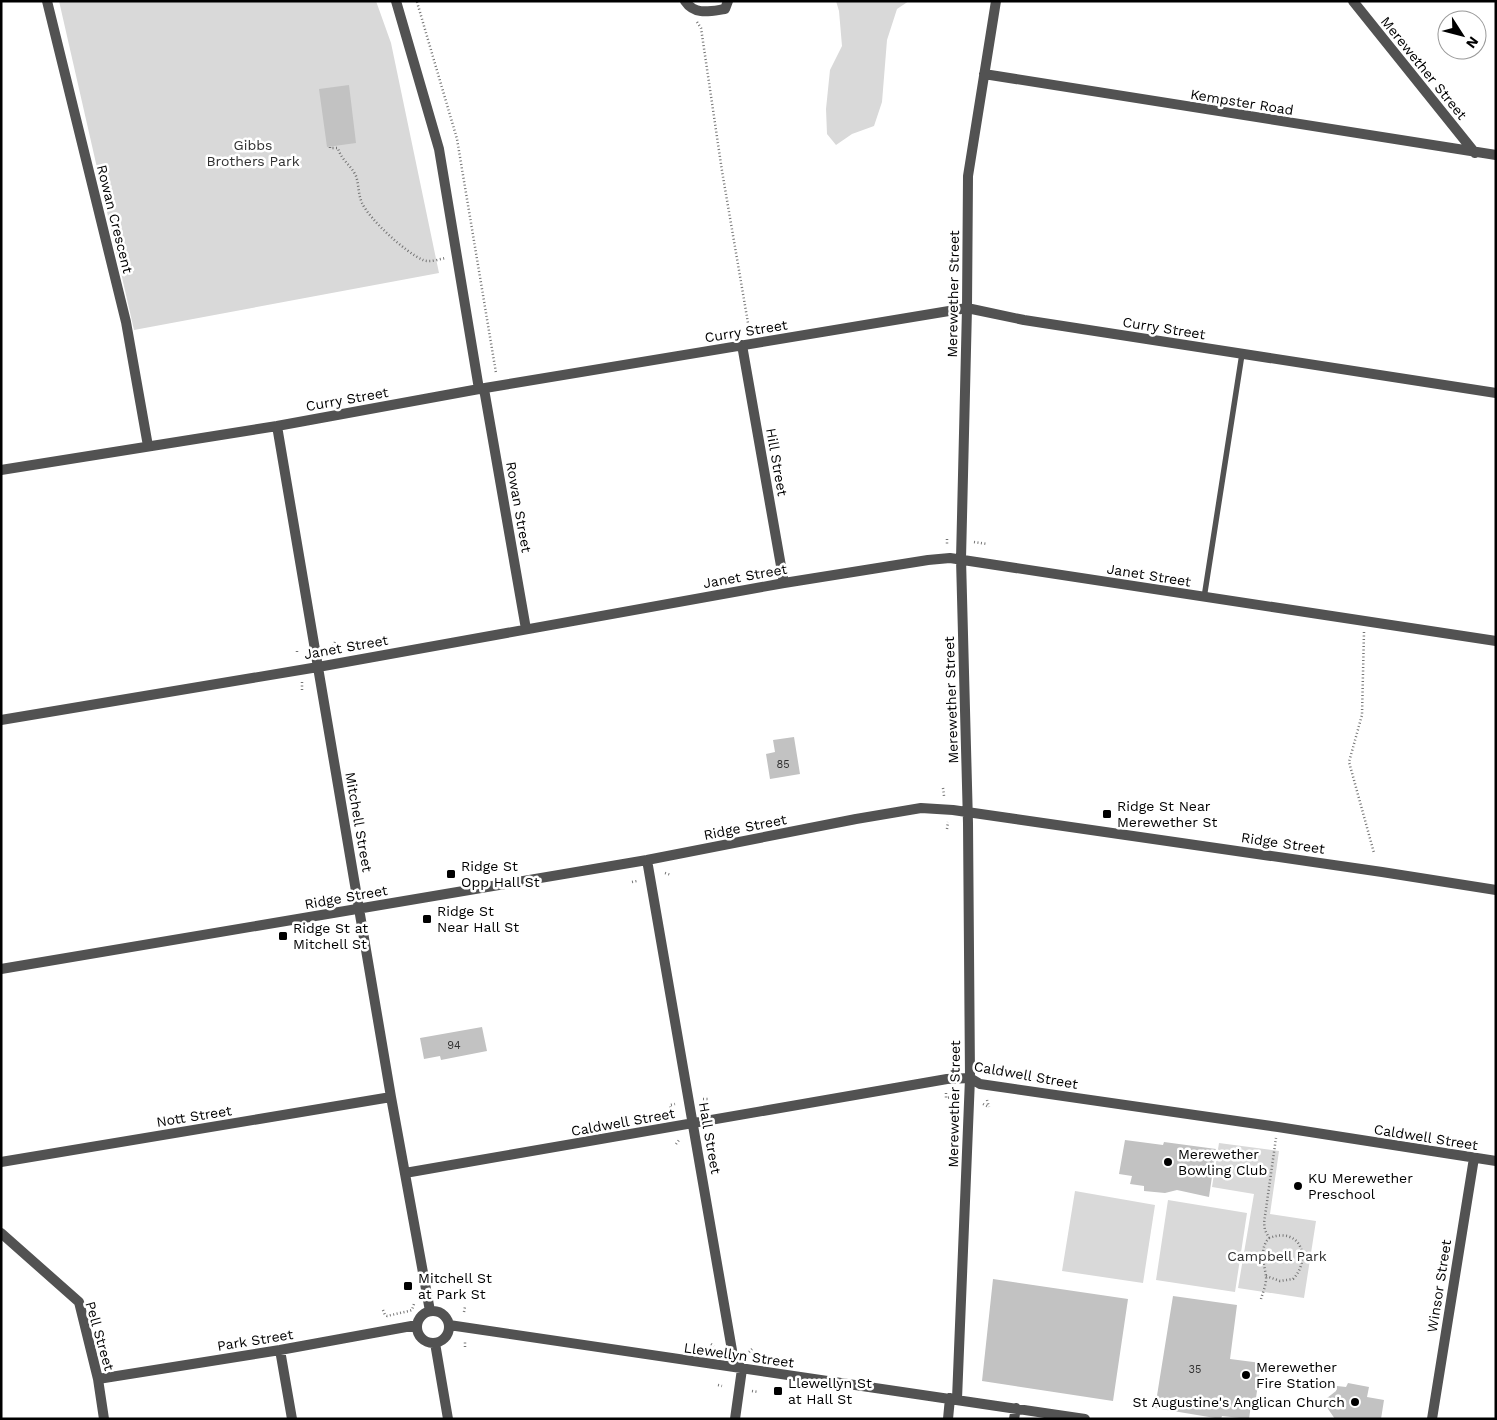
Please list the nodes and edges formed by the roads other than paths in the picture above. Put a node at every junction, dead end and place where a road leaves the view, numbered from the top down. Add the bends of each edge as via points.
1 (47, 1) edge
2 (396, 1) edge
3 (728, 1) edge
4 (996, 1) edge
5 (1353, 1) edge
6 (687, 4) edge
7 (984, 74) junction
8 (1475, 153) junction
9 (1496, 156) edge
10 (967, 308) junction
11 (742, 345) junction
12 (1242, 354) junction
13 (481, 389) junction
14 (1496, 392) edge
15 (277, 426) junction
16 (148, 446) junction
17 (1, 470) edge
18 (961, 560) junction
19 (784, 583) junction
20 (1204, 598) junction
21 (526, 629) junction
22 (1496, 641) edge
23 (318, 667) junction
24 (1, 720) edge
25 (968, 812) junction
26 (647, 860) junction
27 (1496, 890) edge
28 (360, 908) junction
29 (1, 969) edge
30 (970, 1078) junction
31 (391, 1097) junction
32 (694, 1124) junction
33 (1474, 1158) junction
34 (1, 1162) edge
35 (1496, 1162) edge
36 (405, 1173) junction
37 (1, 1233) edge
38 (430, 1311) junction
39 (417, 1325) junction
40 (449, 1325) junction
41 (435, 1343) junction
42 (280, 1350) junction
43 (742, 1369) junction
44 (98, 1379) junction
45 (954, 1399) junction
46 (1015, 1413) edge
47 (104, 1419) edge
48 (292, 1419) edge
49 (448, 1419) edge
50 (734, 1419) edge
51 (948, 1419) edge
52 (1085, 1419) edge
53 (1432, 1419) edge

1 - 16 street, Rowan Crescent via 126,322
2 - 13 street via 439,149
3 - 6 street via 726,9 704,13
4 - 7 street, Merewether Street
5 - 8 street, Merewether Street
7 - 8 street, Kempster Road
7 - 10 street, Merewether Street via 968,176
8 - 9 street, Kempster Road
10 - 11 street, Curry Street
10 - 12 street, Curry Street
10 - 18 street, Merewether Street
11 - 13 street, Curry Street
11 - 19 street, Hill Street
12 - 14 street, Curry Street
12 - 20 lane
13 - 15 street, Curry Street
13 - 21 street, Rowan Street
15 - 16 street, Curry Street
15 - 23 street, Mitchell Street
16 - 17 street, Curry Street
18 - 19 street, Janet Street via 928,560
18 - 20 street, Janet Street
18 - 25 street, Merewether Street
19 - 21 street, Janet Street
20 - 22 street, Janet Street
21 - 23 street, Janet Street
23 - 24 street, Janet Street
23 - 28 street, Mitchell Street
25 - 26 street, Ridge Street via 922,808
25 - 27 street, Ridge Street
25 - 30 street, Merewether Street
26 - 28 street, Ridge Street
26 - 32 street, Hall Street
28 - 29 street, Ridge Street
28 - 31 street, Mitchell Street
30 - 32 street, Caldwell Street via 947,1079
30 - 33 street, Caldwell Street via 980,1084
30 - 45 street, Merewether Street
31 - 34 street, Nott Street
31 - 36 street, Mitchell Street
32 - 36 street, Caldwell Street
32 - 43 street, Hall Street via 732,1353
33 - 35 street, Caldwell Street
33 - 53 street, Winsor Street
36 - 38 street, Mitchell Street
37 - 44 street, Pell Street via 79,1302
38 - 39 street via 420,1318
38 - 40 street via 440,1312
39 - 41 street via 424,1341
39 - 42 street, Park Street
40 - 41 street via 444,1338
40 - 43 street, Llewellyn Street
41 - 49 street
42 - 44 street, Park Street
42 - 48 street
43 - 45 street, Llewellyn Street
43 - 50 street
44 - 47 street, Pell Street
45 - 46 street, Llewellyn Street
45 - 51 street, Merewether Street
46 - 52 street, Llewellyn Street

